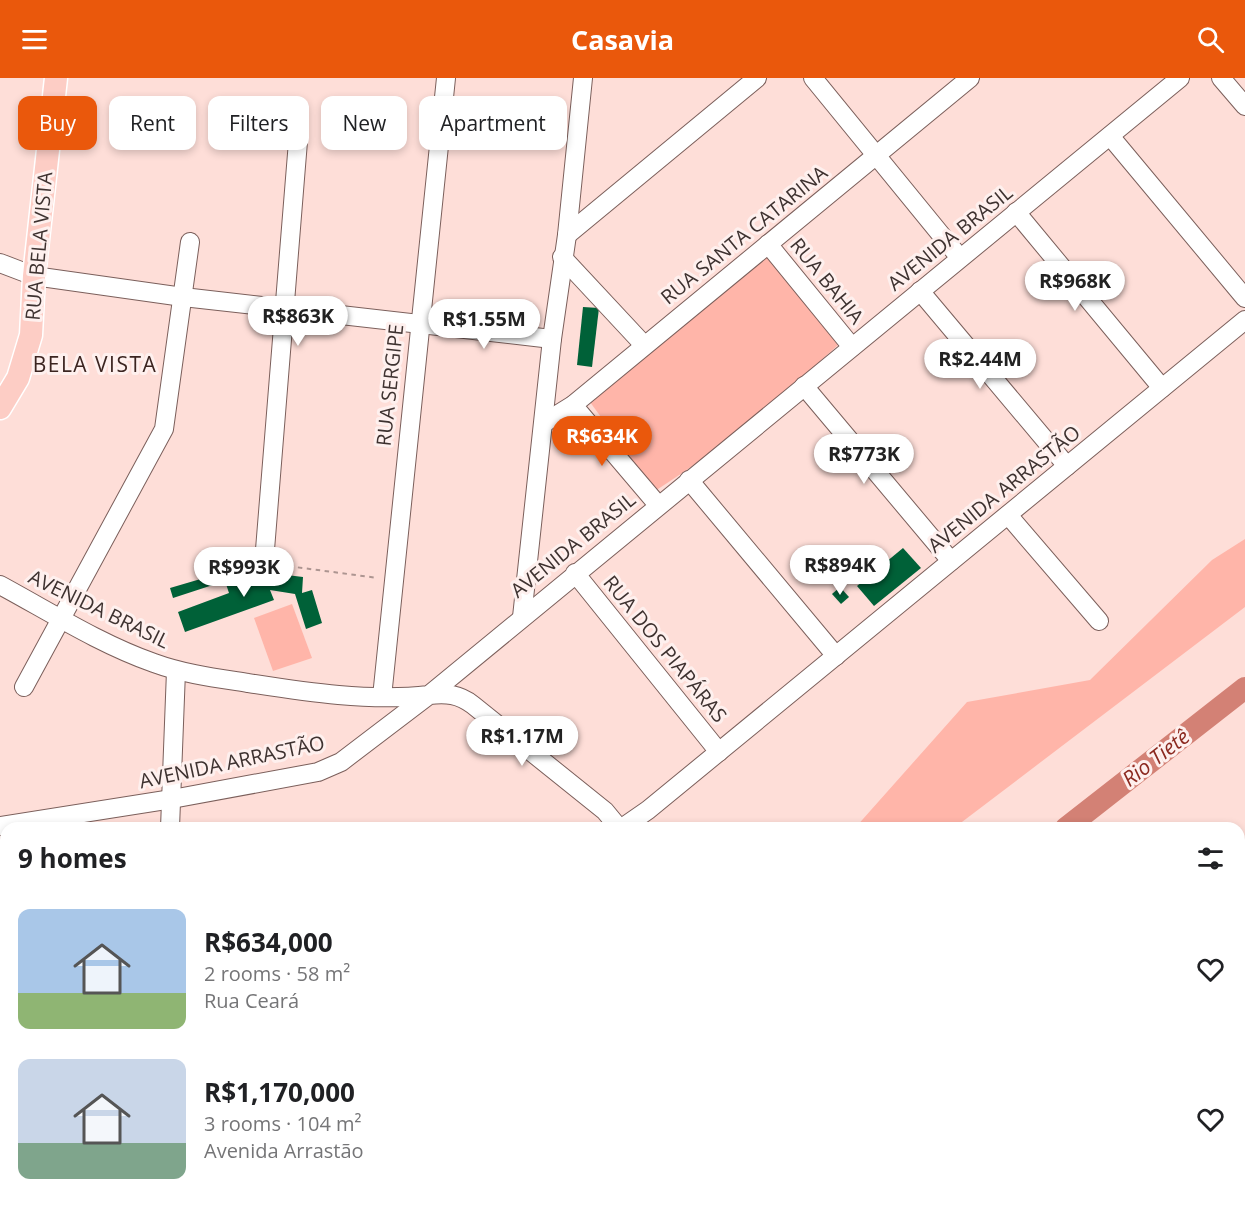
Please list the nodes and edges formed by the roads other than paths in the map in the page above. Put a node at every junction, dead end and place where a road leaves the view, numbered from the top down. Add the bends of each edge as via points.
1 (56, 78) edge
2 (447, 78) edge
3 (583, 78) edge
4 (757, 78) edge
5 (813, 78) edge
6 (970, 78) edge
7 (1180, 78) edge
8 (1221, 78) edge
9 (1245, 106) edge
10 (1110, 136) junction
11 (297, 150) edge
12 (877, 156) junction
13 (1016, 212) junction
14 (567, 236) junction
15 (190, 242) dead end
16 (768, 244) junction
17 (562, 257) junction
18 (960, 258) junction
19 (0, 263) edge
20 (34, 276) junction
21 (920, 291) junction
22 (183, 297) junction
23 (1245, 298) edge
24 (282, 310) junction
25 (1245, 320) edge
26 (419, 326) junction
27 (552, 339) junction
28 (644, 345) junction
29 (852, 347) junction
30 (804, 386) junction
31 (1162, 388) junction
32 (573, 405) junction
33 (0, 408) edge
34 (544, 423) junction
35 (1067, 466) junction
36 (689, 480) junction
37 (658, 505) junction
38 (1008, 515) junction
39 (951, 561) junction
40 (264, 562) road end
41 (575, 573) junction
42 (0, 585) edge
43 (522, 617) junction
44 (60, 618) junction
45 (1099, 621) dead end
46 (836, 656) junction
47 (176, 671) junction
48 (24, 687) dead end
49 (429, 695) junction
50 (382, 697) junction
51 (719, 752) junction
52 (172, 799) junction
53 (25, 822) edge
54 (170, 822) edge
55 (615, 822) edge
56 (629, 822) edge

1 - 20 main road, RUA BELA VISTA
2 - 26 street, RUA SERGIPE
3 - 14 street
4 - 14 street
5 - 12 street
6 - 12 street, RUA SANTA CATARINA
7 - 10 street, AVENIDA BRASIL
8 - 9 street
10 - 13 street, AVENIDA BRASIL
10 - 23 street
11 - 24 street
12 - 16 street, RUA SANTA CATARINA
12 - 18 street
13 - 18 street, AVENIDA BRASIL
13 - 31 street
14 - 17 street
15 - 22 street
16 - 28 street, RUA SANTA CATARINA
16 - 29 street, RUA BAHIA
17 - 27 street
17 - 28 street
18 - 21 street, AVENIDA BRASIL
19 - 20 street
20 - 22 street
20 - 33 main road, RUA BELA VISTA via 26,357
21 - 29 street, AVENIDA BRASIL
21 - 35 street
22 - 24 street
22 - 44 street via 164,429
24 - 26 street
24 - 40 street
25 - 31 street, AVENIDA ARRASTÃO
26 - 27 street
26 - 50 street, RUA SERGIPE
27 - 34 street
28 - 32 street, RUA SANTA CATARINA
29 - 30 street, AVENIDA BRASIL
30 - 36 street, AVENIDA BRASIL
30 - 39 street
31 - 35 street, AVENIDA ARRASTÃO
32 - 34 street, RUA SANTA CATARINA
32 - 37 street
34 - 43 street
35 - 38 street, AVENIDA ARRASTÃO
36 - 37 street, AVENIDA BRASIL
36 - 46 street
37 - 41 street, AVENIDA BRASIL
38 - 39 street, AVENIDA ARRASTÃO
38 - 45 street
39 - 46 street, AVENIDA ARRASTÃO
41 - 43 street, AVENIDA BRASIL
41 - 51 street, RUA DOS PIAPÁRAS
42 - 44 street, AVENIDA BRASIL
43 - 49 street, AVENIDA BRASIL
44 - 47 street, AVENIDA BRASIL
44 - 48 street
46 - 51 street, AVENIDA ARRASTÃO
47 - 50 street, AVENIDA BRASIL via 281,688
47 - 52 street
49 - 50 street, AVENIDA BRASIL
49 - 52 street, AVENIDA ARRASTÃO via 341,762 318,772
49 - 55 street, AVENIDA ARRASTÃO via 464,698
51 - 56 street, AVENIDA ARRASTÃO
52 - 53 street, AVENIDA ARRASTÃO
52 - 54 street

